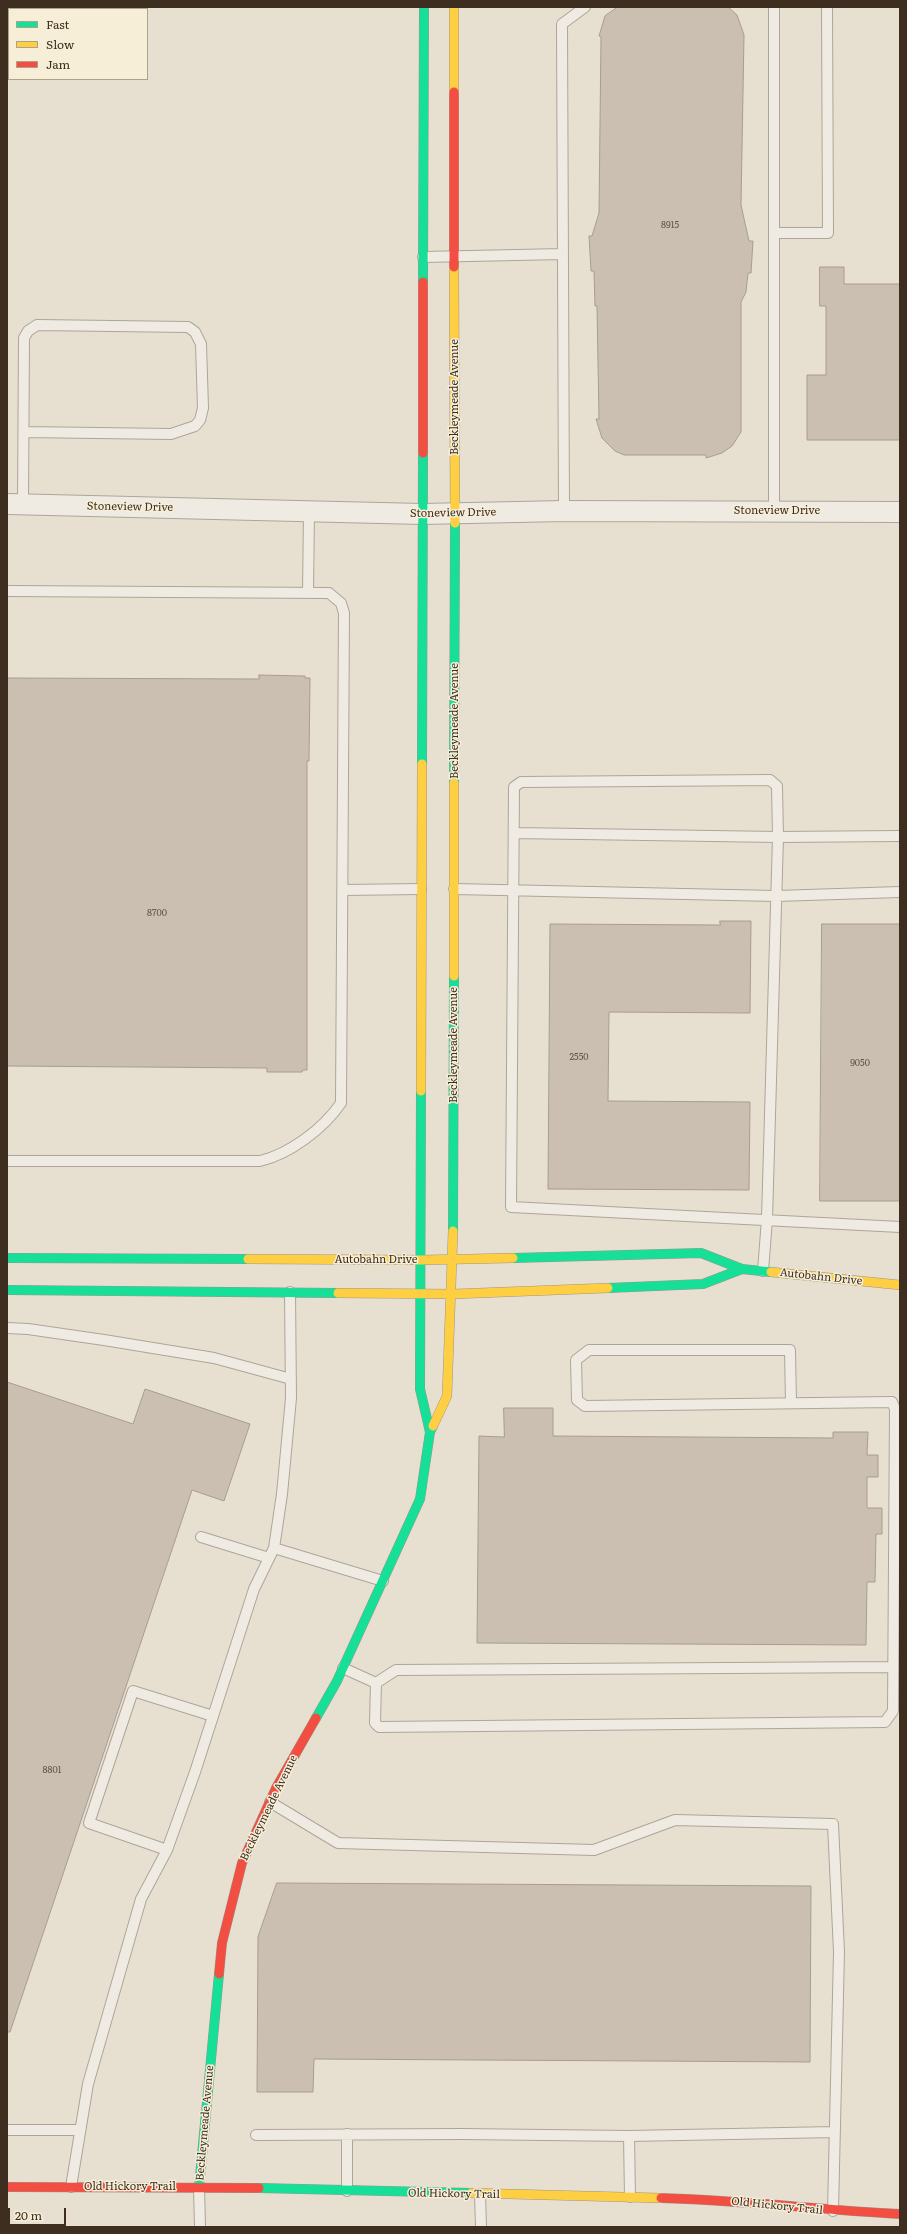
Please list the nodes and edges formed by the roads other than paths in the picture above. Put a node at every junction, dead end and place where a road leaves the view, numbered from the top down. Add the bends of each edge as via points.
1 (424, 7) edge
2 (454, 7) edge
3 (586, 7) edge
4 (774, 7) edge
5 (827, 7) edge
6 (775, 232) junction
7 (563, 254) junction
8 (455, 256) junction
9 (423, 257) junction
10 (24, 432) junction
11 (15, 505) edge
12 (309, 511) junction
13 (564, 511) junction
14 (774, 511) junction
15 (900, 512) edge
16 (455, 513) junction
17 (422, 514) junction
18 (7, 591) edge
19 (308, 593) junction
20 (514, 833) junction
21 (778, 836) junction
22 (900, 836) edge
23 (421, 889) junction
24 (454, 889) junction
25 (343, 890) junction
26 (513, 890) junction
27 (900, 892) edge
28 (776, 896) junction
29 (7, 1161) edge
30 (767, 1219) junction
31 (900, 1227) edge
32 (7, 1258) edge
33 (453, 1259) junction
34 (421, 1260) junction
35 (742, 1269) junction
36 (763, 1271) junction
37 (900, 1285) edge
38 (7, 1290) edge
39 (290, 1292) junction
40 (421, 1293) junction
41 (452, 1294) junction
42 (7, 1328) edge
43 (291, 1379) junction
44 (791, 1404) junction
45 (430, 1432) junction
46 (201, 1537) dead end
47 (274, 1548) junction
48 (269, 1558) junction
49 (382, 1581) junction
50 (897, 1638) edge
51 (343, 1668) junction
52 (893, 1668) junction
53 (376, 1683) junction
54 (213, 1716) junction
55 (270, 1802) junction
56 (167, 1850) junction
57 (7, 2130) edge
58 (80, 2130) junction
59 (835, 2132) junction
60 (347, 2134) junction
61 (256, 2135) dead end
62 (629, 2136) junction
63 (7, 2187) edge
64 (72, 2187) junction
65 (199, 2187) junction
66 (347, 2191) junction
67 (480, 2194) junction
68 (630, 2197) junction
69 (833, 2211) junction
70 (900, 2214) edge
71 (200, 2227) edge
72 (481, 2227) edge

1 - 9 street, Beckleymeade Avenue
2 - 8 street, Beckleymeade Avenue
3 - 7 lane via 562,24
4 - 6 lane
5 - 6 lane via 828,232
6 - 14 lane
7 - 8 lane
7 - 13 lane
8 - 9 lane
8 - 16 street, Beckleymeade Avenue
9 - 17 street, Beckleymeade Avenue
10 - 10 lane via 24,338 28,331 37,325 188,328 198,338 201,344 202,408 200,420 194,426 171,434
10 - 11 lane
11 - 12 street, Stoneview Drive
12 - 17 street, Stoneview Drive
12 - 19 lane
13 - 14 street, Stoneview Drive
13 - 16 street, Stoneview Drive
14 - 15 street, Stoneview Drive
16 - 17 street, Stoneview Drive
16 - 24 street, Beckleymeade Avenue
17 - 23 street, Beckleymeade Avenue
18 - 19 lane
19 - 25 lane via 329,593 341,603 344,613
20 - 21 lane
20 - 21 lane via 514,787 521,782 770,780 777,786
20 - 26 lane
21 - 22 lane
21 - 28 lane
23 - 24 street
23 - 25 lane
23 - 34 street, Beckleymeade Avenue
24 - 26 lane
24 - 33 street, Beckleymeade Avenue
25 - 29 lane via 341,1103 330,1118 314,1131 286,1151 260,1161
26 - 28 lane
26 - 30 lane via 511,1207
27 - 28 lane
28 - 30 lane
30 - 31 lane
30 - 36 lane
32 - 34 street, Autobahn Drive
33 - 34 street, Autobahn Drive
33 - 35 street, Autobahn Drive via 701,1253
33 - 41 street, Beckleymeade Avenue
34 - 40 street, Beckleymeade Avenue
35 - 36 street, Autobahn Drive
35 - 41 street, Autobahn Drive via 703,1284
36 - 37 street, Autobahn Drive
38 - 39 street, Autobahn Drive
39 - 40 street, Autobahn Drive
39 - 43 lane
40 - 41 street, Autobahn Drive
40 - 45 street, Beckleymeade Avenue via 420,1389
41 - 45 street, Beckleymeade Avenue via 447,1396
42 - 43 lane via 104,1340 214,1358
43 - 47 lane via 282,1494
44 - 44 lane via 585,1406 577,1400 576,1360 589,1350 790,1350
44 - 50 lane via 892,1402 895,1409
45 - 49 street, Beckleymeade Avenue via 420,1499
46 - 48 lane
47 - 48 lane
47 - 49 lane
48 - 54 lane via 254,1589
49 - 51 street, Beckleymeade Avenue
50 - 52 lane
51 - 53 lane
51 - 55 street, Beckleymeade Avenue
52 - 53 lane via 396,1670
52 - 53 lane via 893,1711 885,1722 379,1727 375,1723
54 - 56 lane via 196,1772
54 - 56 lane via 133,1691 89,1823
55 - 59 lane via 338,1843 594,1850 675,1820 833,1824 839,1952
55 - 65 street, Beckleymeade Avenue via 242,1863 222,1943
56 - 58 lane via 141,1899 88,2084
57 - 58 lane
58 - 64 lane
59 - 62 lane
59 - 69 lane
60 - 61 lane
60 - 62 lane
60 - 66 lane
62 - 68 lane
63 - 64 street, Old Hickory Trail
64 - 65 street, Old Hickory Trail
65 - 66 street, Old Hickory Trail
65 - 71 lane
66 - 67 street, Old Hickory Trail
67 - 68 street, Old Hickory Trail
67 - 72 lane
68 - 69 street, Old Hickory Trail via 704,2199
69 - 70 street, Old Hickory Trail

